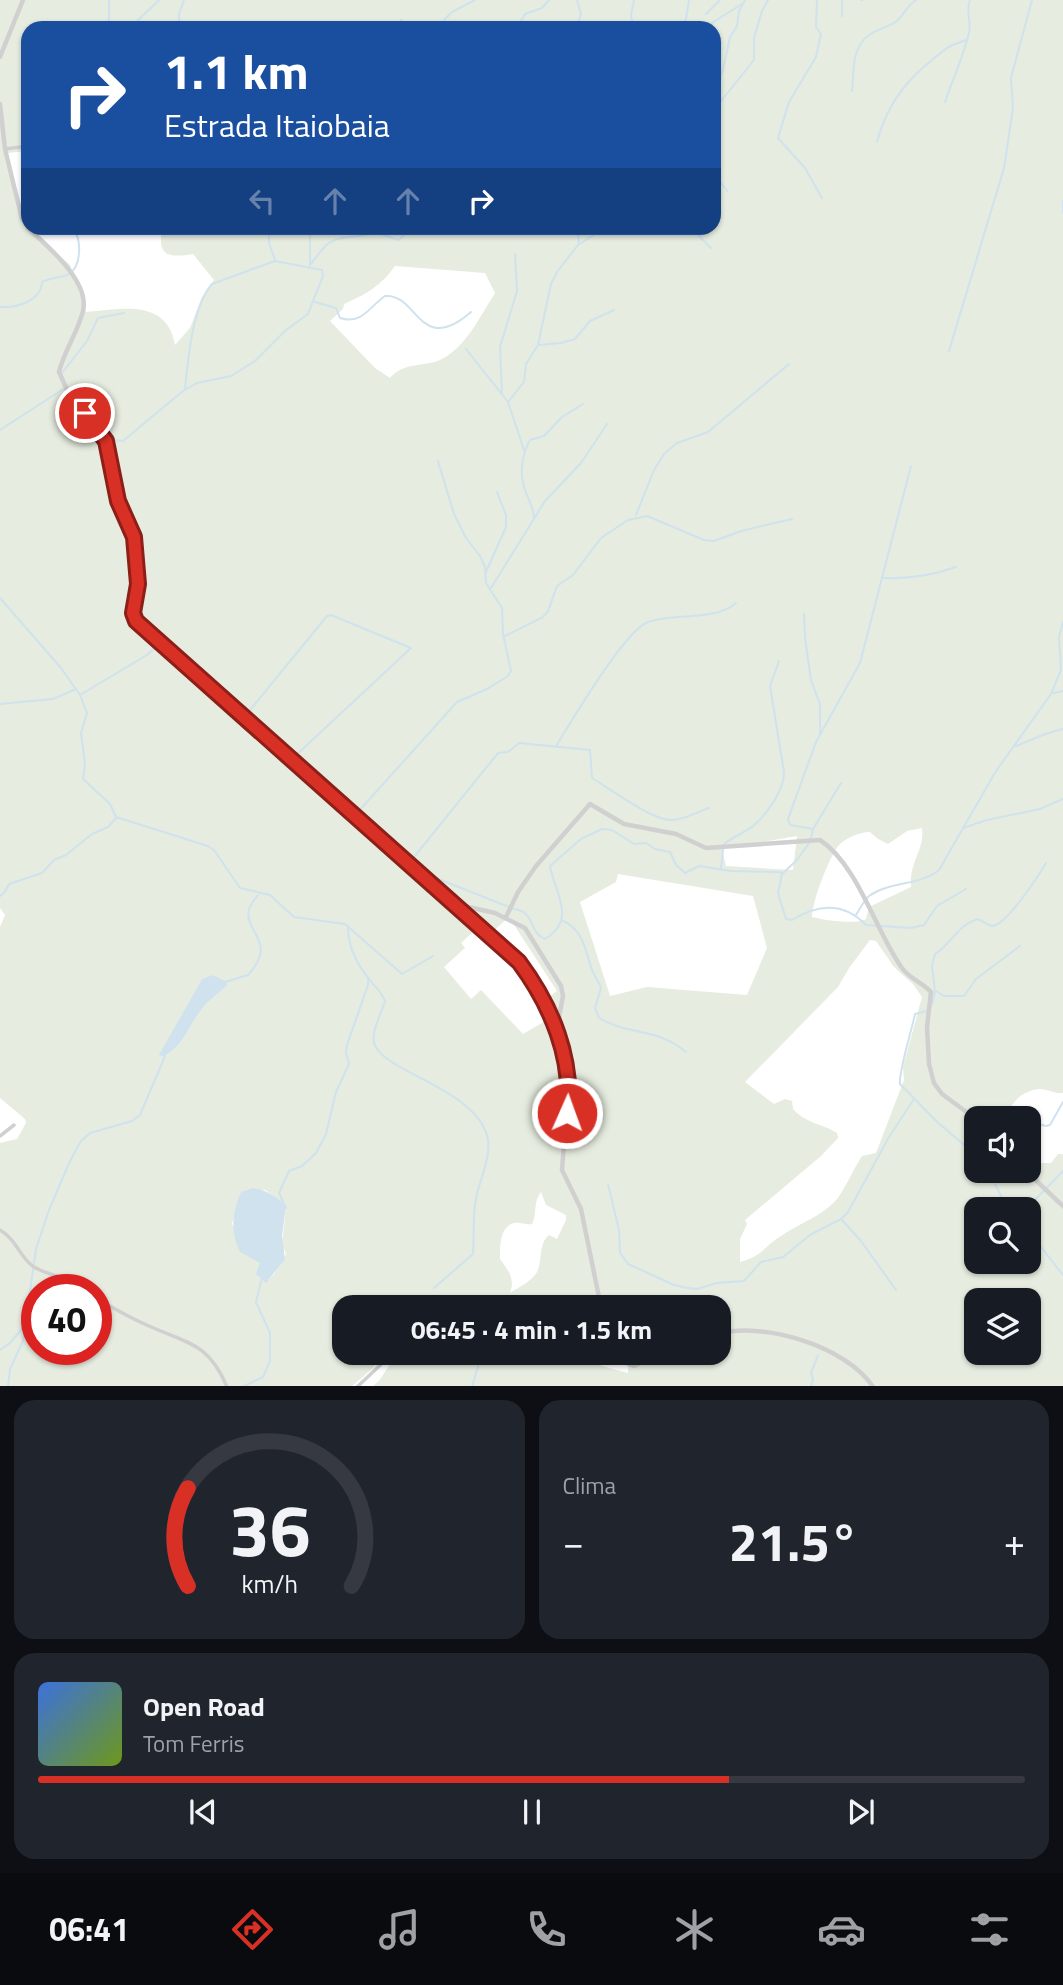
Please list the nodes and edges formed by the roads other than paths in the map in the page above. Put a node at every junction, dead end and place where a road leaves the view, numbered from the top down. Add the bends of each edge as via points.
1 (23, 0) edge
2 (3, 40) edge
3 (0, 57) edge
4 (0, 104) edge
5 (21, 147) edge
6 (5, 149) junction
7 (21, 215) edge
8 (36, 235) edge
9 (450, 902) junction
10 (506, 917) junction
11 (557, 1030) junction
12 (964, 1110) edge
13 (14, 1125) dead end
14 (0, 1136) edge
15 (1039, 1183) edge
16 (1063, 1206) edge
17 (0, 1230) edge
18 (57, 1274) edge
19 (599, 1295) edge
20 (112, 1307) edge
21 (731, 1332) edge
22 (380, 1365) edge
23 (226, 1386) edge
24 (358, 1386) edge
25 (872, 1386) edge

1 - 2 street via 12,30
2 - 3 street
4 - 6 street
5 - 6 street
6 - 7 street
8 - 9 street via 65,263 82,297 83,311 59,372 108,447 118,501 130,524 137,558 136,621
9 - 10 street
9 - 11 street via 519,962
10 - 11 street via 529,932 559,980 563,996
10 - 12 street via 536,866 590,804 624,824 676,834 706,848 820,841 850,875 902,968 931,992 927,1027 934,1083
11 - 19 street via 569,1089 562,1170 581,1209
13 - 14 street
15 - 16 street
17 - 18 street via 34,1266
20 - 23 street via 191,1343 212,1361
21 - 25 street via 762,1331 822,1349 845,1360
22 - 24 street

